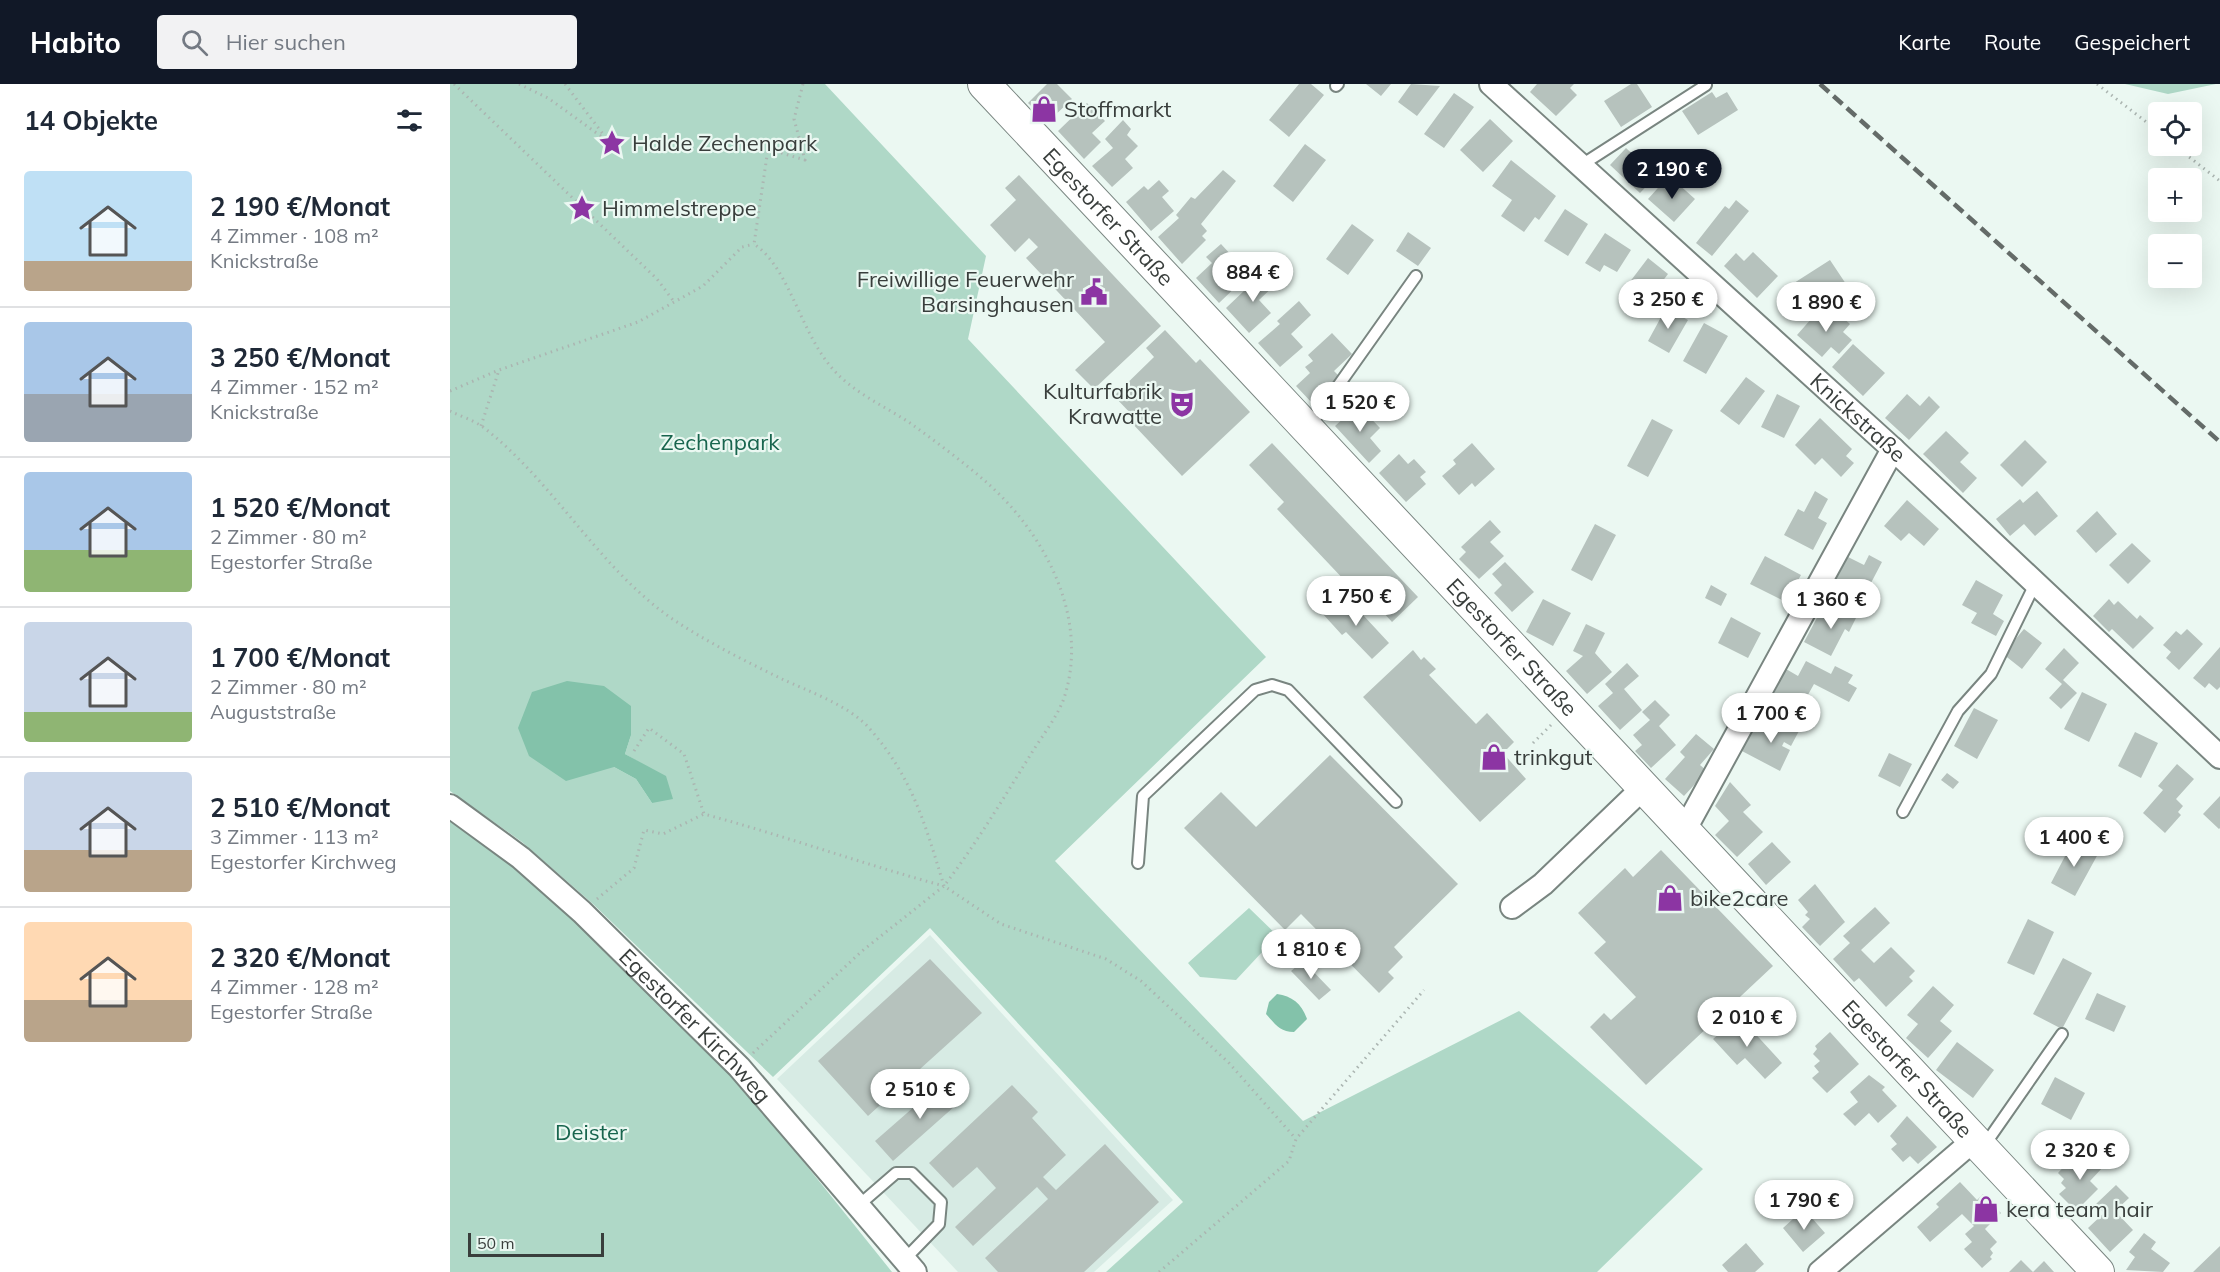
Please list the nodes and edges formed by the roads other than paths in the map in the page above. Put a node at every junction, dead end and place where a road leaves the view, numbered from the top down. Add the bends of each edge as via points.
1 (984, 84) edge
2 (1491, 84) edge
3 (1706, 85) edge
4 (1580, 166) junction
5 (1416, 276) dead end
6 (1307, 429) junction
7 (1893, 449) junction
8 (2035, 584) junction
9 (2220, 758) edge
10 (1644, 787) junction
11 (1396, 802) dead end
12 (450, 806) edge
13 (1903, 812) dead end
14 (1684, 831) junction
15 (1138, 863) dead end
16 (1512, 907) dead end
17 (2062, 1034) dead end
18 (1978, 1144) junction
19 (859, 1205) junction
20 (910, 1266) edge
21 (1820, 1272) edge
22 (2098, 1272) edge

1 - 6 main road, Egestorfer Straße
2 - 4 street, Knickstraße
3 - 4 lane
4 - 7 street, Knickstraße
5 - 6 lane
6 - 10 main road, Egestorfer Straße
7 - 8 street, Knickstraße
7 - 14 street
8 - 9 street, Knickstraße
8 - 13 lane via 1991,674 1958,711
10 - 14 main road, Egestorfer Straße
10 - 16 street via 1543,884
11 - 15 lane via 1288,690 1272,685 1255,690 1143,796
12 - 19 street, Egestorfer Kirchweg via 521,858 582,912 739,1067
14 - 18 main road, Egestorfer Straße
17 - 18 lane
18 - 21 street
18 - 22 main road, Egestorfer Straße
19 - 20 street, Egestorfer Kirchweg
19 - 20 lane via 896,1173 912,1173 941,1202 939,1224

